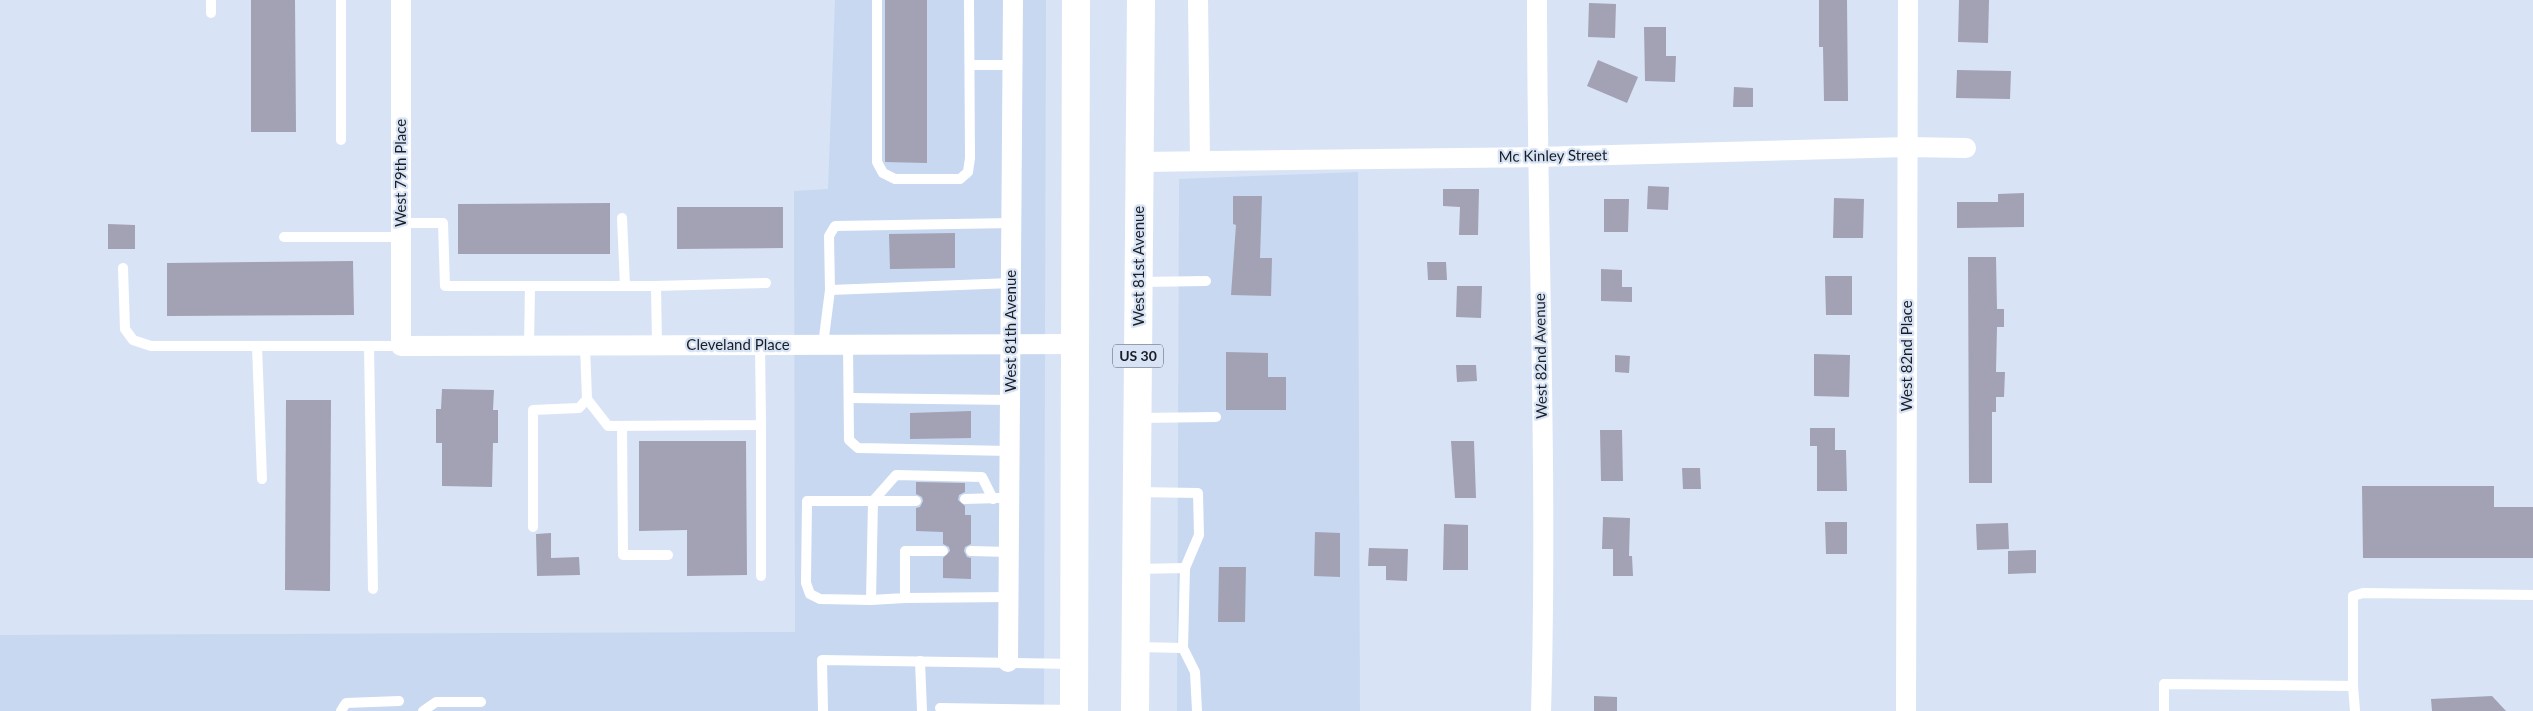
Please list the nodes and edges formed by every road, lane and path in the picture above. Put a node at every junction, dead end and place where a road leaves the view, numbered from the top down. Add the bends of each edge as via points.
1 (211, 0) edge
2 (341, 0) edge
3 (401, 0) edge
4 (877, 0) edge
5 (969, 0) edge
6 (1013, 0) edge
7 (1076, 0) edge
8 (1141, 0) edge
9 (1198, 0) edge
10 (1537, 0) edge
11 (1908, 0) edge
12 (211, 13) dead end
13 (971, 65) junction
14 (1013, 65) junction
15 (341, 140) dead end
16 (1908, 147) junction
17 (1966, 148) dead end
18 (1537, 157) junction
19 (1200, 159) junction
20 (1140, 162) junction
21 (622, 218) dead end
22 (1012, 223) junction
23 (401, 230) junction
24 (284, 237) dead end
25 (123, 268) dead end
26 (1206, 281) dead end
27 (1139, 282) junction
28 (766, 283) dead end
29 (1012, 283) junction
30 (530, 286) junction
31 (625, 286) junction
32 (656, 286) junction
33 (830, 290) junction
34 (1075, 344) junction
35 (760, 345) junction
36 (823, 345) junction
37 (848, 345) junction
38 (1011, 345) junction
39 (257, 346) junction
40 (370, 346) junction
41 (401, 346) junction
42 (529, 346) junction
43 (585, 346) junction
44 (658, 346) junction
45 (849, 398) junction
46 (586, 399) junction
47 (1011, 400) junction
48 (1216, 416) dead end
49 (1138, 418) junction
50 (761, 425) junction
51 (622, 426) junction
52 (1010, 451) junction
53 (262, 479) dead end
54 (1137, 492) junction
55 (1001, 498) junction
56 (965, 499) dead end
57 (873, 501) junction
58 (916, 501) dead end
59 (533, 527) dead end
60 (943, 551) dead end
61 (972, 551) dead end
62 (1009, 552) junction
63 (668, 555) dead end
64 (1185, 568) junction
65 (1136, 569) junction
66 (761, 576) dead end
67 (373, 589) dead end
68 (2533, 595) edge
69 (1009, 597) junction
70 (905, 598) junction
71 (871, 600) junction
72 (1136, 647) junction
73 (1183, 648) junction
74 (920, 662) junction
75 (1008, 662) junction
76 (1074, 664) junction
77 (2352, 686) junction
78 (399, 701) dead end
79 (481, 702) dead end
80 (940, 708) dead end
81 (1011, 710) edge
82 (1074, 710) edge
83 (341, 711) edge
84 (423, 711) edge
85 (823, 711) edge
86 (922, 711) edge
87 (1135, 711) edge
88 (1197, 711) edge
89 (1541, 711) edge
90 (1906, 711) edge
91 (2164, 711) edge
92 (2355, 711) edge

1 - 12 lane
2 - 15 lane
3 - 23 street, West 79th Place
4 - 13 lane via 877,162 883,173 895,179 960,179 968,172
5 - 13 lane
6 - 14 street, West 81th Avenue
7 - 34 main road
8 - 20 main road, West 81st Avenue / US 30
9 - 19 street
10 - 18 street, West 82nd Avenue
11 - 16 street, West 82nd Place
13 - 14 lane
14 - 22 street, West 81th Avenue
16 - 17 street, Mc Kinley Street
16 - 18 street, Mc Kinley Street
16 - 90 street, West 82nd Place
18 - 19 street, Mc Kinley Street
18 - 89 street, West 82nd Avenue via 1545,576
19 - 20 street, Mc Kinley Street
20 - 27 main road, West 81st Avenue / US 30
21 - 31 lane
22 - 29 street, West 81th Avenue
22 - 33 lane via 835,226 829,236
23 - 24 lane
23 - 30 lane via 443,223 446,286
23 - 41 street, West 79th Place
25 - 39 lane via 125,329 133,340 151,346
26 - 27 lane
27 - 49 main road, West 81st Avenue / US 30
28 - 32 lane
29 - 33 lane
29 - 38 street, West 81th Avenue
30 - 31 lane
30 - 42 lane
31 - 32 lane
32 - 44 lane
33 - 36 lane
34 - 38 street, Cleveland Place
34 - 76 main road
35 - 36 street, Cleveland Place
35 - 44 street, Cleveland Place
35 - 50 lane
36 - 37 street, Cleveland Place
37 - 38 street, Cleveland Place
37 - 45 lane
38 - 47 street, West 81th Avenue
39 - 40 lane
39 - 53 lane
40 - 41 lane
40 - 67 lane
41 - 42 street, Cleveland Place
42 - 43 street, Cleveland Place
43 - 44 street, Cleveland Place
43 - 46 lane
45 - 47 lane
45 - 52 lane via 849,440 858,448
46 - 51 lane via 608,426
46 - 59 lane via 579,408 532,410
47 - 52 street, West 81th Avenue
48 - 49 lane
49 - 54 main road, West 81st Avenue / US 30
50 - 51 lane
50 - 66 lane
51 - 63 lane via 623,555
52 - 55 street, West 81th Avenue
54 - 64 lane via 1198,493 1199,535
54 - 65 main road, West 81st Avenue / US 30
55 - 56 lane
55 - 57 lane via 982,477 896,475
55 - 62 street, West 81th Avenue
57 - 58 lane
57 - 71 lane
57 - 71 lane via 807,501 806,583 810,594 820,599
60 - 70 lane via 905,551
61 - 62 lane
62 - 69 street, West 81th Avenue
64 - 65 lane
64 - 73 lane
65 - 72 main road, West 81st Avenue / US 30
68 - 77 lane via 2352,596
69 - 70 lane
69 - 75 street, West 81th Avenue
70 - 71 lane
72 - 73 lane
72 - 87 main road, West 81st Avenue / US 30
73 - 88 lane via 1195,672
74 - 75 lane
74 - 85 lane via 822,660
74 - 86 lane
75 - 76 lane
76 - 82 main road
77 - 91 lane via 2164,684
77 - 92 lane
78 - 83 lane via 346,703
79 - 84 lane via 436,702
80 - 81 lane
81 - 82 lane

